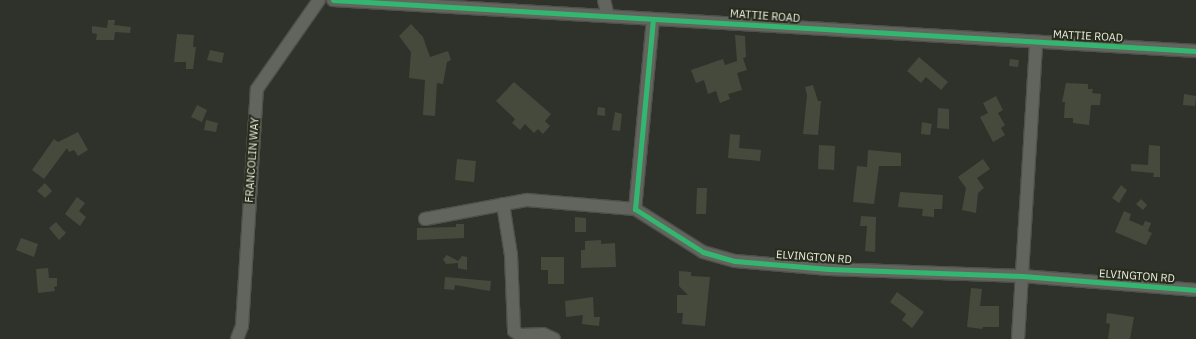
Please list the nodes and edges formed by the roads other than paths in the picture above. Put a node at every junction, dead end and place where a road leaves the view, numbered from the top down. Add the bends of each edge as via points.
1 (319, 0) edge
2 (333, 0) edge
3 (604, 0) edge
4 (608, 16) junction
5 (653, 19) junction
6 (1036, 43) junction
7 (1196, 51) edge
8 (503, 204) junction
9 (635, 209) junction
10 (425, 220) dead end
11 (1022, 276) junction
12 (1196, 290) edge
13 (237, 339) edge
14 (554, 339) edge
15 (1018, 339) edge

1 - 13 street, FRANCOLIN WAY via 257,89 242,326
2 - 4 street, MATTIE ROAD
3 - 4 street
4 - 5 street, MATTIE ROAD
5 - 6 street, MATTIE ROAD
5 - 9 street
6 - 7 street, MATTIE ROAD
6 - 11 street
8 - 9 street via 527,200
8 - 10 street
8 - 14 street via 511,255 514,331 520,335 543,334
9 - 11 street, ELVINGTON RD via 703,252 736,261 829,269
11 - 12 street, ELVINGTON RD
11 - 15 street

